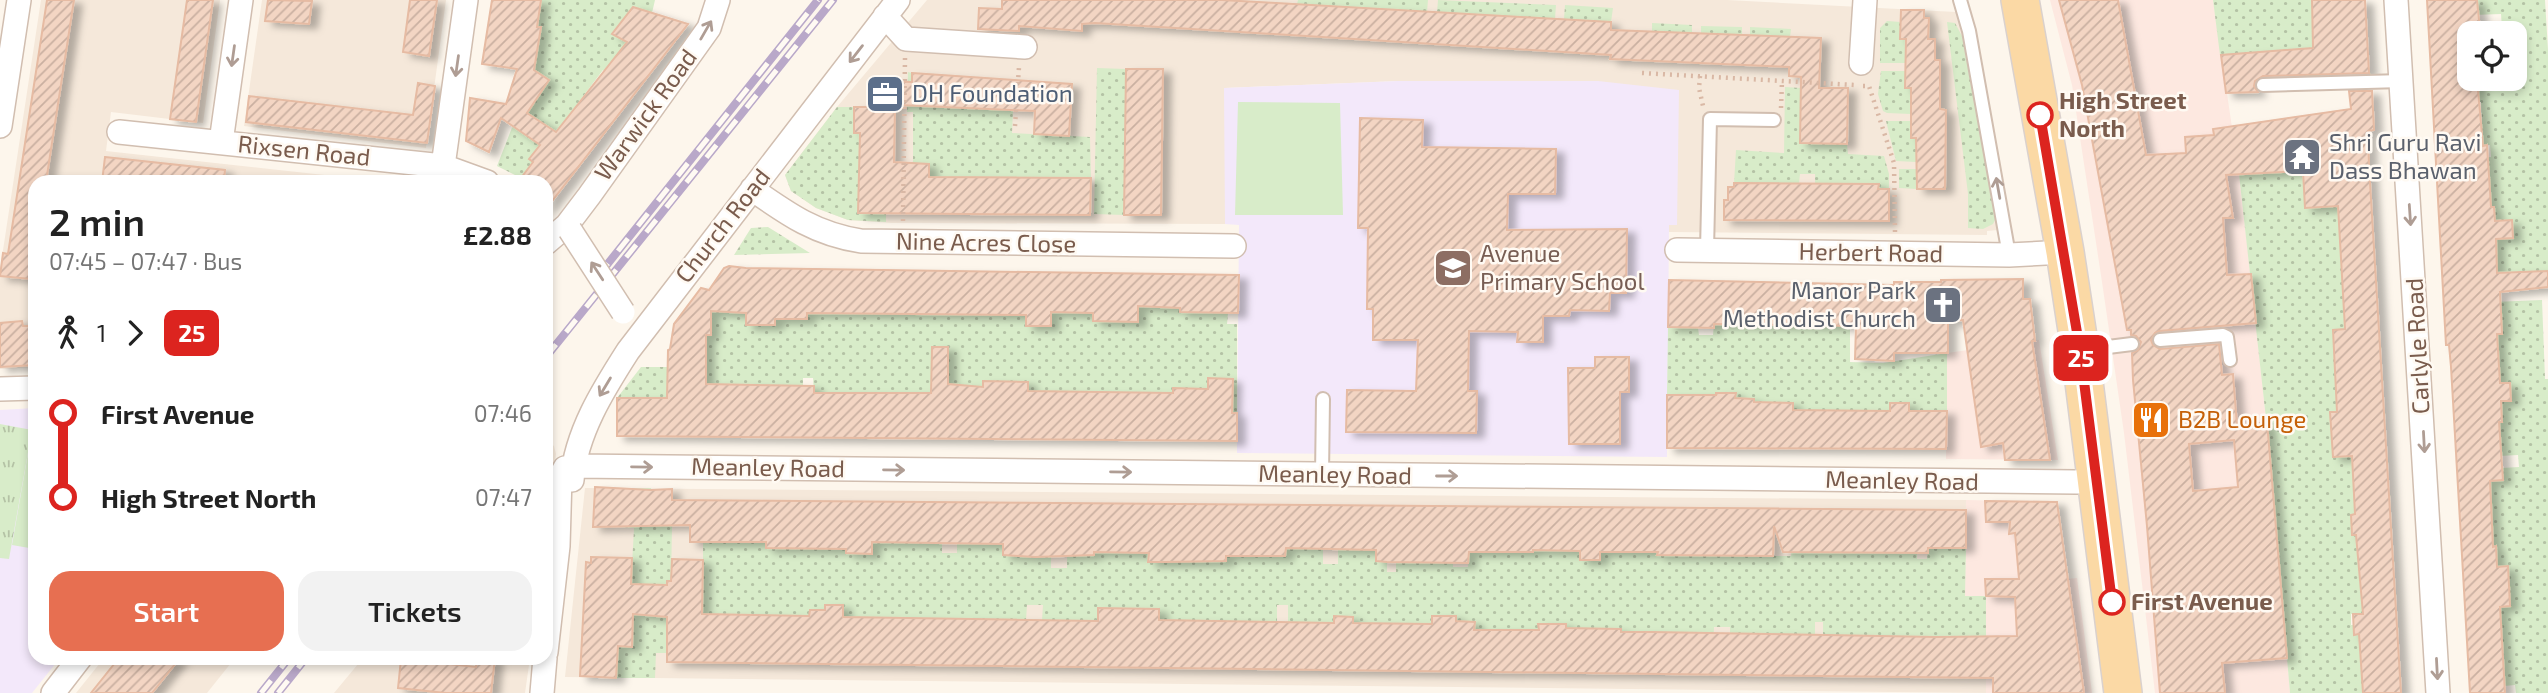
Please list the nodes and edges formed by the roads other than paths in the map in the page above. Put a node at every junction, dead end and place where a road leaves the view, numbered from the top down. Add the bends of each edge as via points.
1 (19, 0) edge
2 (241, 0) edge
3 (466, 0) edge
4 (718, 0) edge
5 (1865, 0) edge
6 (1961, 0) edge
7 (2020, 0) edge
8 (2396, 0) edge
9 (891, 8) edge
10 (1022, 47) road end
11 (1861, 63) dead end
12 (2402, 81) junction
13 (2263, 85) dead end
14 (1774, 120) dead end
15 (0, 126) edge
16 (119, 132) dead end
17 (221, 142) junction
18 (443, 166) junction
19 (468, 175) edge
20 (752, 189) junction
21 (557, 231) edge
22 (1234, 246) dead end
23 (1677, 250) dead end
24 (1707, 250) junction
25 (2065, 252) junction
26 (2009, 255) junction
27 (643, 331) junction
28 (2160, 340) dead end
29 (2132, 344) dead end
30 (2080, 350) junction
31 (2230, 360) dead end
32 (28, 388) edge
33 (0, 389) edge
34 (1323, 399) dead end
35 (573, 466) junction
36 (1322, 475) junction
37 (2096, 480) junction
38 (553, 590) edge
39 (75, 665) edge
40 (544, 665) edge
41 (53, 693) edge
42 (542, 693) edge
43 (2123, 693) edge
44 (2438, 693) edge

1 - 15 street
2 -> 17 street
3 -> 18 street
21 -> 4 street, Warwick Road via 709,28
5 - 11 street
26 -> 6 lane
7 - 25 main road
8 - 12 street, Carlyle Road
9 - 10 street via 906,39
9 -> 20 street, Church Road
12 - 13 lane
12 -> 44 street, Carlyle Road
14 - 24 lane via 1710,119
16 - 17 street, Rixsen Road
17 - 18 street, Rixsen Road
18 - 19 street, Rixsen Road
20 - 22 street, Nine Acres Close via 797,220 836,237 862,241
20 - 27 street, Church Road
27 -> 21 street, bridge
23 - 24 street, Herbert Road
24 - 26 street, Herbert Road
25 - 26 street, Herbert Road
25 - 30 main road
27 -> 35 street, Church Road via 600,395
28 - 31 lane via 2223,335
29 - 30 lane
30 - 37 main road
32 - 33 street
34 - 36 lane
35 -> 36 street, Meanley Road
35 - 38 street, Church Road
36 -> 37 street, Meanley Road
37 - 43 main road
39 - 41 street
40 - 42 street

